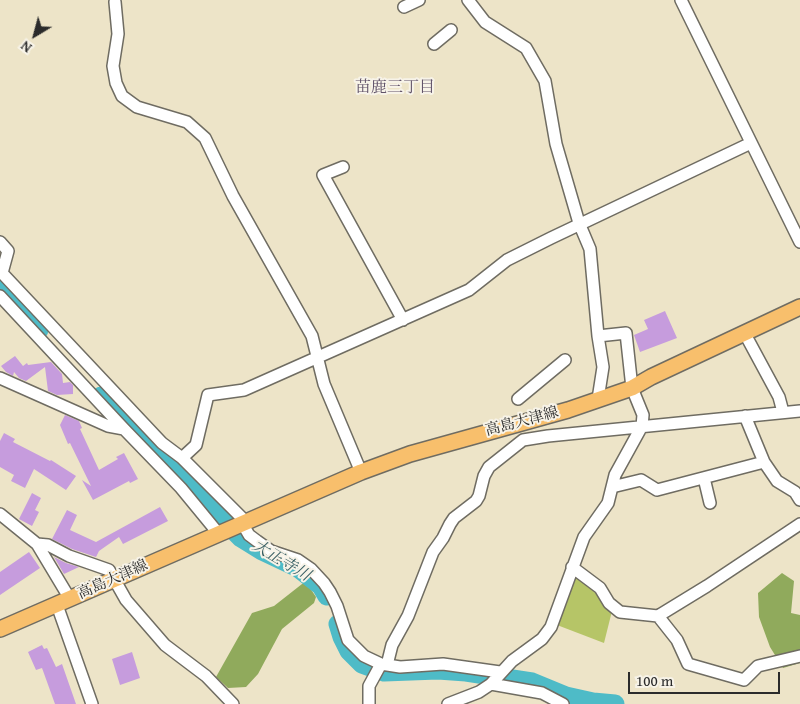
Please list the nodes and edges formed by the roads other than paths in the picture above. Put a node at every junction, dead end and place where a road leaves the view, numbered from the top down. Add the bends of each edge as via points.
1 (419, 0) edge
2 (468, 0) edge
3 (681, 0) edge
4 (115, 2) dead end
5 (404, 7) dead end
6 (451, 30) dead end
7 (434, 44) dead end
8 (751, 143) junction
9 (343, 167) dead end
10 (579, 223) junction
11 (0, 242) edge
12 (800, 242) edge
13 (0, 296) edge
14 (800, 307) edge
15 (403, 320) junction
16 (745, 334) junction
17 (598, 336) junction
18 (318, 358) junction
19 (565, 360) dead end
20 (0, 378) edge
21 (632, 388) junction
22 (598, 398) junction
23 (518, 399) dead end
24 (800, 411) edge
25 (783, 412) junction
26 (745, 416) junction
27 (642, 426) junction
28 (124, 429) junction
29 (182, 458) junction
30 (764, 462) junction
31 (361, 472) junction
32 (704, 478) junction
33 (612, 487) junction
34 (800, 500) edge
35 (710, 503) dead end
36 (0, 514) edge
37 (242, 523) junction
38 (800, 524) edge
39 (221, 532) junction
40 (37, 544) junction
41 (572, 567) junction
42 (115, 578) junction
43 (63, 602) junction
44 (658, 616) junction
45 (0, 629) edge
46 (800, 656) edge
47 (380, 667) junction
48 (496, 678) junction
49 (92, 704) edge
50 (234, 704) edge
51 (369, 704) edge
52 (451, 704) edge
53 (563, 704) edge

1 - 5 street
2 - 10 street via 485,22 526,48 544,81 556,144
3 - 8 street
4 - 18 street via 118,34 113,66 122,96 137,106 187,122 205,138 233,196 312,336
6 - 7 street
8 - 10 street
8 - 12 street
9 - 15 street via 323,175
10 - 15 street via 507,260 469,290
10 - 17 street via 590,249
11 - 29 street via 8,251 2,273 162,443
13 - 28 street
14 - 16 main road, 高島大津線
15 - 18 street
16 - 21 main road, 高島大津線
16 - 25 street via 779,397
17 - 21 street via 626,333
17 - 22 street via 603,368
18 - 29 street via 244,390 208,395 196,445
18 - 31 street via 324,384
19 - 23 street
20 - 28 street via 108,426
21 - 22 main road, 高島大津線
21 - 27 street via 644,415
22 - 31 main road, 高島大津線 via 568,410 410,454
24 - 25 street
25 - 26 street
26 - 27 street
26 - 30 street
27 - 33 street
27 - 47 street via 523,440 489,467 476,501 454,518 433,552 408,616
28 - 39 street
29 - 37 street
30 - 32 street
30 - 34 street via 777,482 795,492
31 - 37 main road, 高島大津線
32 - 33 street via 657,490 641,480
32 - 35 street
33 - 41 street via 608,503 584,537
36 - 40 street
37 - 39 main road, 高島大津線
37 - 47 street via 250,535 271,551 298,560 311,570 330,592 348,640
38 - 44 street
39 - 42 main road, 高島大津線
40 - 42 street via 48,545 109,570
40 - 43 street
41 - 44 street via 600,588 620,612
41 - 48 street via 551,627 542,639
42 - 43 main road, 高島大津線
42 - 50 street via 126,600 165,645 206,676
43 - 45 main road, 高島大津線
43 - 49 street
44 - 46 street via 677,640 688,664 744,680 758,666
47 - 48 street via 443,664
47 - 51 street via 369,686
48 - 52 street via 478,692
48 - 53 street via 542,693

